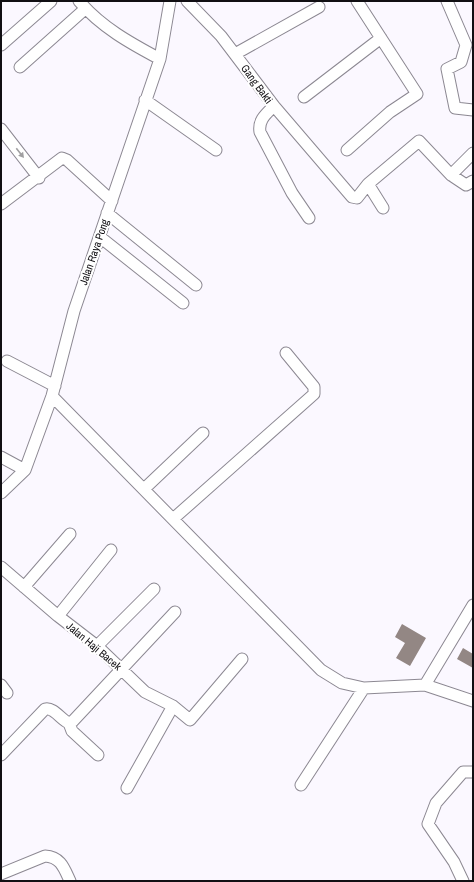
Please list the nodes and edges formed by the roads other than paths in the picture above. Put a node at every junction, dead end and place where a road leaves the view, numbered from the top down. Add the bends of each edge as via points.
1 (52, 1) edge
2 (170, 1) edge
3 (187, 1) edge
4 (358, 1) edge
5 (447, 1) edge
6 (82, 5) edge
7 (319, 6) dead end
8 (381, 38) junction
9 (3, 39) edge
10 (235, 54) junction
11 (473, 57) edge
12 (160, 59) junction
13 (461, 62) junction
14 (20, 67) dead end
15 (304, 97) dead end
16 (145, 100) junction
17 (274, 106) junction
18 (473, 110) edge
19 (1, 129) edge
20 (216, 150) dead end
21 (347, 150) dead end
22 (473, 153) edge
23 (451, 175) junction
24 (39, 178) junction
25 (473, 181) edge
26 (368, 184) junction
27 (112, 201) junction
28 (1, 204) edge
29 (383, 208) dead end
30 (107, 213) junction
31 (309, 218) dead end
32 (100, 236) junction
33 (196, 285) dead end
34 (183, 304) dead end
35 (286, 352) dead end
36 (7, 361) dead end
37 (54, 391) junction
38 (202, 433) dead end
39 (1, 457) edge
40 (26, 470) junction
41 (144, 489) junction
42 (1, 493) edge
43 (173, 519) junction
44 (70, 534) dead end
45 (111, 550) dead end
46 (1, 567) edge
47 (24, 587) junction
48 (154, 588) dead end
49 (473, 605) edge
50 (175, 612) dead end
51 (58, 616) junction
52 (97, 646) junction
53 (242, 659) dead end
54 (121, 668) junction
55 (425, 685) junction
56 (364, 688) junction
57 (473, 701) edge
58 (173, 706) junction
59 (69, 723) junction
60 (1, 755) edge
61 (98, 755) dead end
62 (473, 772) edge
63 (301, 785) dead end
64 (128, 788) dead end
65 (1, 874) edge
66 (70, 881) edge
67 (463, 881) edge

1 - 9 street
2 - 12 street, Jalan Raya Pong
3 - 10 street, Gang Bakti via 207,20
4 - 8 street
5 - 13 street via 466,45
6 - 12 street via 124,40
6 - 14 street
7 - 10 street
8 - 15 street
8 - 21 street via 418,94 390,112
10 - 17 street, Gang Bakti
11 - 13 street
12 - 16 street, Jalan Raya Pong
13 - 18 street via 447,69 455,108
16 - 20 street
16 - 27 street, Jalan Raya Pong
17 - 26 street via 352,197 357,198
17 - 31 street, Gang Bakti via 261,119 260,132 278,169
19 -> 24 street
22 - 23 street
23 - 25 street via 466,185
23 - 26 street via 419,141
24 - 27 street via 62,158
24 - 28 street
26 - 29 street
27 - 30 street, Jalan Raya Pong
30 - 32 street, Jalan Raya Pong
30 - 33 street
32 - 34 street
32 - 37 street, Jalan Raya Pong via 74,311
35 - 43 street via 314,387 314,394
36 - 37 street
37 - 40 street, Jalan Raya Pong
37 - 41 street
38 - 41 street
39 - 40 street
40 - 42 street, Jalan Raya Pong
41 - 43 street
43 - 56 street via 321,670 342,683
44 - 47 street
45 - 51 street
46 - 47 street, Jalan Haji Bacek
47 - 51 street, Jalan Haji Bacek
48 - 52 street
49 - 55 street
50 - 54 street
51 - 52 street, Jalan Haji Bacek
52 - 54 street, Jalan Haji Bacek
53 - 58 street, Jalan Haji Bacek via 190,720
54 - 58 street, Jalan Haji Bacek via 145,692
54 - 59 street
55 - 56 street
55 - 57 street
56 - 63 street
58 - 64 street
59 - 60 street via 52,710 45,709
59 - 61 street via 72,731
62 - 67 street via 463,772 436,803 428,824 454,862
65 - 66 street via 45,856 53,856 59,860

